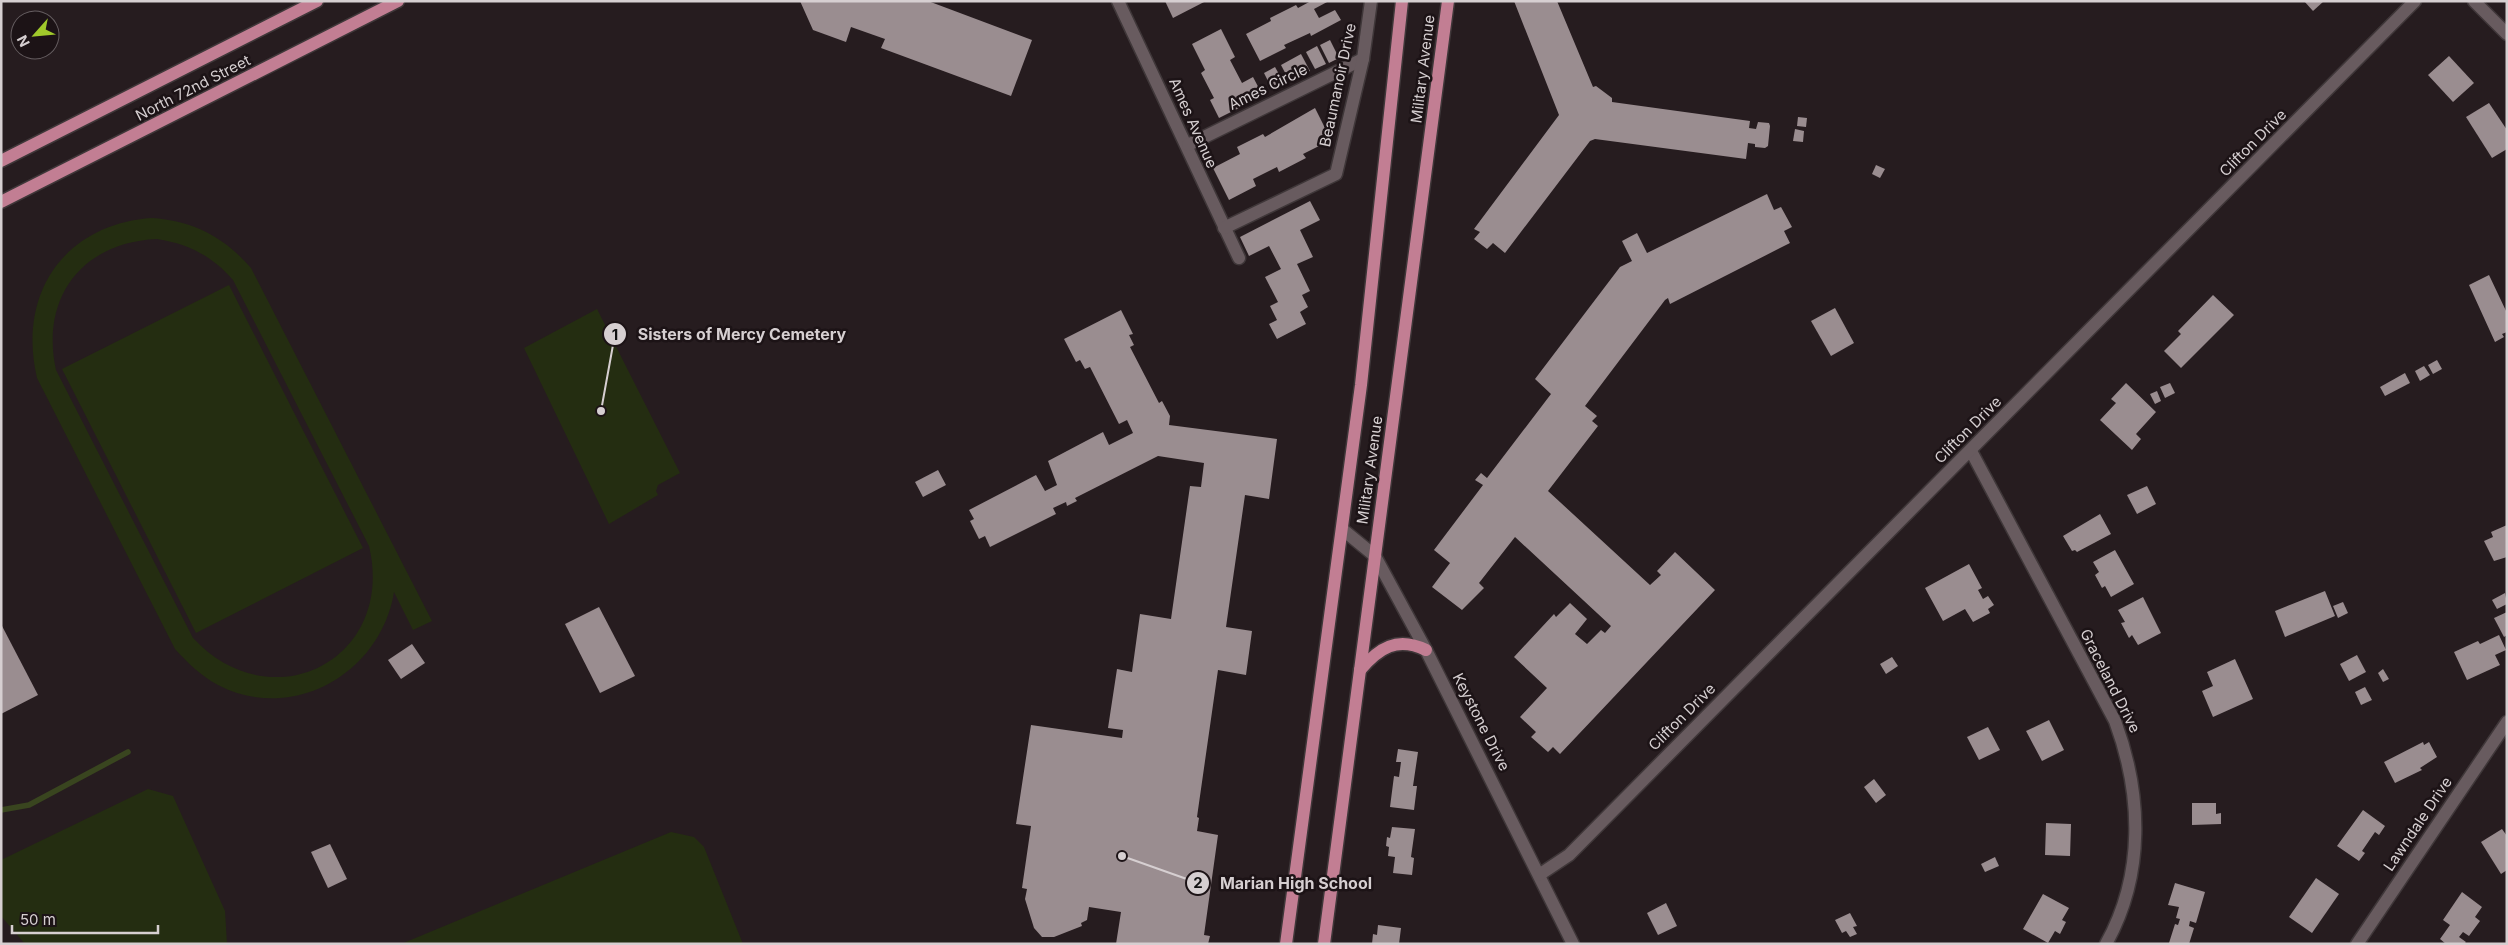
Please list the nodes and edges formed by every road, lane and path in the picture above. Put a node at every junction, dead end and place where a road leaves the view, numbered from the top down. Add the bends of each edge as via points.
1 (317, 1) edge
2 (398, 1) edge
3 (1118, 1) edge
4 (1371, 1) edge
5 (1402, 1) edge
6 (1448, 1) edge
7 (2415, 1) edge
8 (2474, 1) edge
9 (2507, 34) edge
10 (1363, 59) junction
11 (1188, 145) junction
12 (1, 161) edge
13 (1, 202) edge
14 (1224, 228) junction
15 (1239, 258) dead end
16 (1971, 451) junction
17 (1342, 529) junction
18 (1375, 556) junction
19 (1426, 650) junction
20 (1360, 670) junction
21 (2507, 722) edge
22 (1539, 875) junction
23 (1286, 944) edge
24 (1324, 944) edge
25 (1573, 944) edge
26 (2106, 944) edge
27 (2357, 944) edge

1 - 12 main road, North 72nd Street
2 - 13 main road, North 72nd Street
3 - 11 street, Ames Avenue
4 - 10 street, Beaumanoir Drive
5 - 17 main road, Military Avenue via 1361,385
6 - 18 main road, Military Avenue
7 - 16 street, Clifton Drive
8 - 9 street
10 - 11 street, Ames Circle
10 - 14 street, Beaumanoir Drive via 1336,174
11 - 14 street, Ames Avenue via 1197,173
14 - 15 street, Ames Avenue
16 - 22 street, Clifton Drive via 1569,855
16 - 26 street, Graceland Drive via 2115,721 2124,746 2134,794 2134,862 2126,898
17 - 18 street, Keystone Drive
17 - 23 main road, Military Avenue
18 - 19 street, Keystone Drive
18 - 20 main road, Military Avenue
19 - 20 main road via 1408,644 1384,648
19 - 22 street, Keystone Drive
20 - 24 main road, Military Avenue
21 - 27 street, Lawndale Drive
22 - 25 street, Keystone Drive

